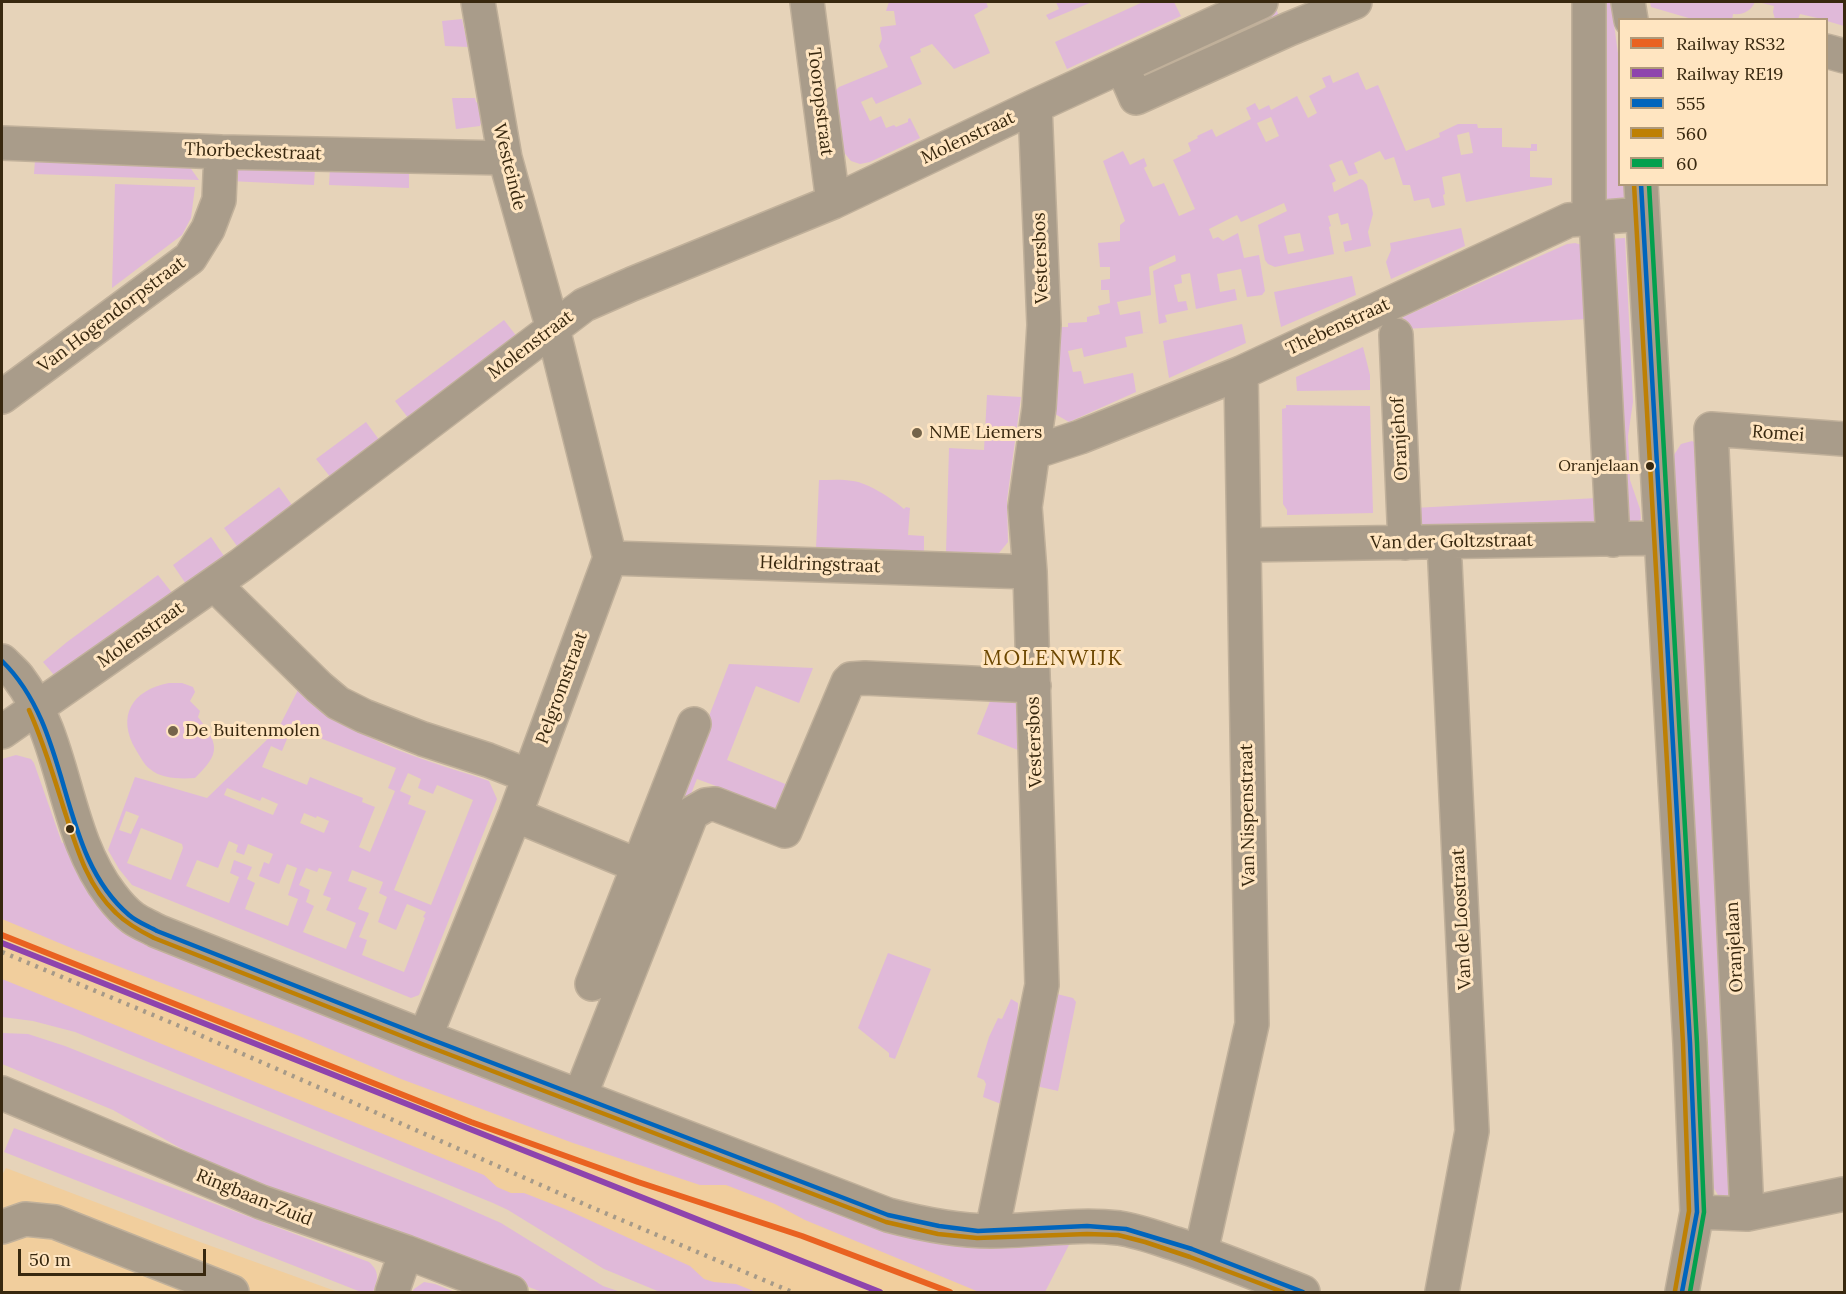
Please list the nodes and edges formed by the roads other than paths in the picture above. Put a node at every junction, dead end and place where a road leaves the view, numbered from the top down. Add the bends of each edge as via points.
1 (478, 2) edge
2 (807, 2) edge
3 (1261, 2) edge
4 (1355, 2) edge
5 (1589, 2) edge
6 (1628, 2) edge
7 (1631, 18) edge
8 (1828, 51) edge
9 (1845, 56) edge
10 (1122, 66) junction
11 (1035, 106) junction
12 (2, 143) edge
13 (221, 152) junction
14 (505, 158) junction
15 (1642, 199) edge
16 (833, 202) junction
17 (1593, 217) junction
18 (553, 329) junction
19 (1396, 335) dead end
20 (1241, 373) junction
21 (2, 397) edge
22 (1711, 429) joint
23 (1845, 439) edge
24 (1034, 452) junction
25 (1660, 538) junction
26 (1613, 540) junction
27 (1444, 542) junction
28 (1405, 543) junction
29 (1244, 545) junction
30 (610, 558) junction
31 (1030, 572) junction
32 (214, 584) junction
33 (2, 661) edge
34 (1034, 686) junction
35 (36, 707) junction
36 (693, 724) dead end
37 (2, 732) edge
38 (529, 776) junction
39 (515, 815) junction
40 (639, 866) junction
41 (592, 984) dead end
42 (425, 1037) junction
43 (2, 1094) edge
44 (580, 1096) junction
45 (1845, 1194) edge
46 (1697, 1212) junction
47 (1747, 1214) junction
48 (2, 1227) edge
49 (992, 1231) junction
50 (406, 1252) junction
51 (1201, 1252) junction
52 (232, 1293) edge
53 (392, 1293) edge
54 (511, 1293) edge
55 (1303, 1293) edge
56 (1442, 1293) edge
57 (1682, 1293) edge

1 - 14 street, Westeinde
2 - 16 street, Tooropstraat
3 - 10 street, Molenstraat
4 - 10 street via 1136,98
5 - 17 street
6 - 7 street
8 - 9 street
10 - 11 street, Molenstraat
11 - 16 street, Molenstraat
11 - 24 street, Vestersbos via 1044,325
12 - 13 street, Thorbeckestraat
13 - 14 street, Thorbeckestraat
13 - 21 street, Van Hogendorpstraat via 219,201 208,229 189,258
14 - 18 street, Westeinde
15 - 17 street, Thebenstraat
15 - 25 street
16 - 18 street, Molenstraat via 584,305
17 - 20 street, Thebenstraat via 1569,220
17 - 26 street
18 - 30 street
18 - 32 street, Molenstraat
19 - 28 street, Oranjehof
20 - 24 street, Thebenstraat
20 - 29 street, Van Nispenstraat
22 - 23 street, Romei
22 - 47 street, Oranjelaan
24 - 31 street, Vestersbos via 1025,507
25 - 26 street, Van der Goltzstraat
25 - 46 street
26 - 27 street, Van der Goltzstraat
27 - 28 street, Van der Goltzstraat
27 - 56 street, Van de Loostraat via 1472,1131
28 - 29 street, Van der Goltzstraat
29 - 51 street, Van Nispenstraat via 1252,1024
30 - 31 street, Heldringstraat
30 - 38 street, Pelgromstraat
31 - 34 street, Vestersbos
32 - 35 street, Molenstraat
32 - 38 street via 338,703 423,739
33 - 35 street via 18,676
34 - 44 street via 851,679 785,831 715,804 693,813
34 - 49 street, Vestersbos via 1042,985
35 - 37 street, Molenstraat
35 - 42 street via 85,852 100,880 133,918
36 - 40 street
38 - 39 street, Pelgromstraat
39 - 40 street
39 - 42 street, Pelgromstraat
40 - 41 street
42 - 44 street
43 - 50 street, Ringbaan-Zuid via 261,1202
44 - 49 street via 888,1215 925,1225
45 - 47 street
46 - 47 street
46 - 57 street
48 - 52 street via 25,1219 55,1222
49 - 51 street via 1120,1228
50 - 53 street
50 - 54 street, Ringbaan-Zuid
51 - 55 street

